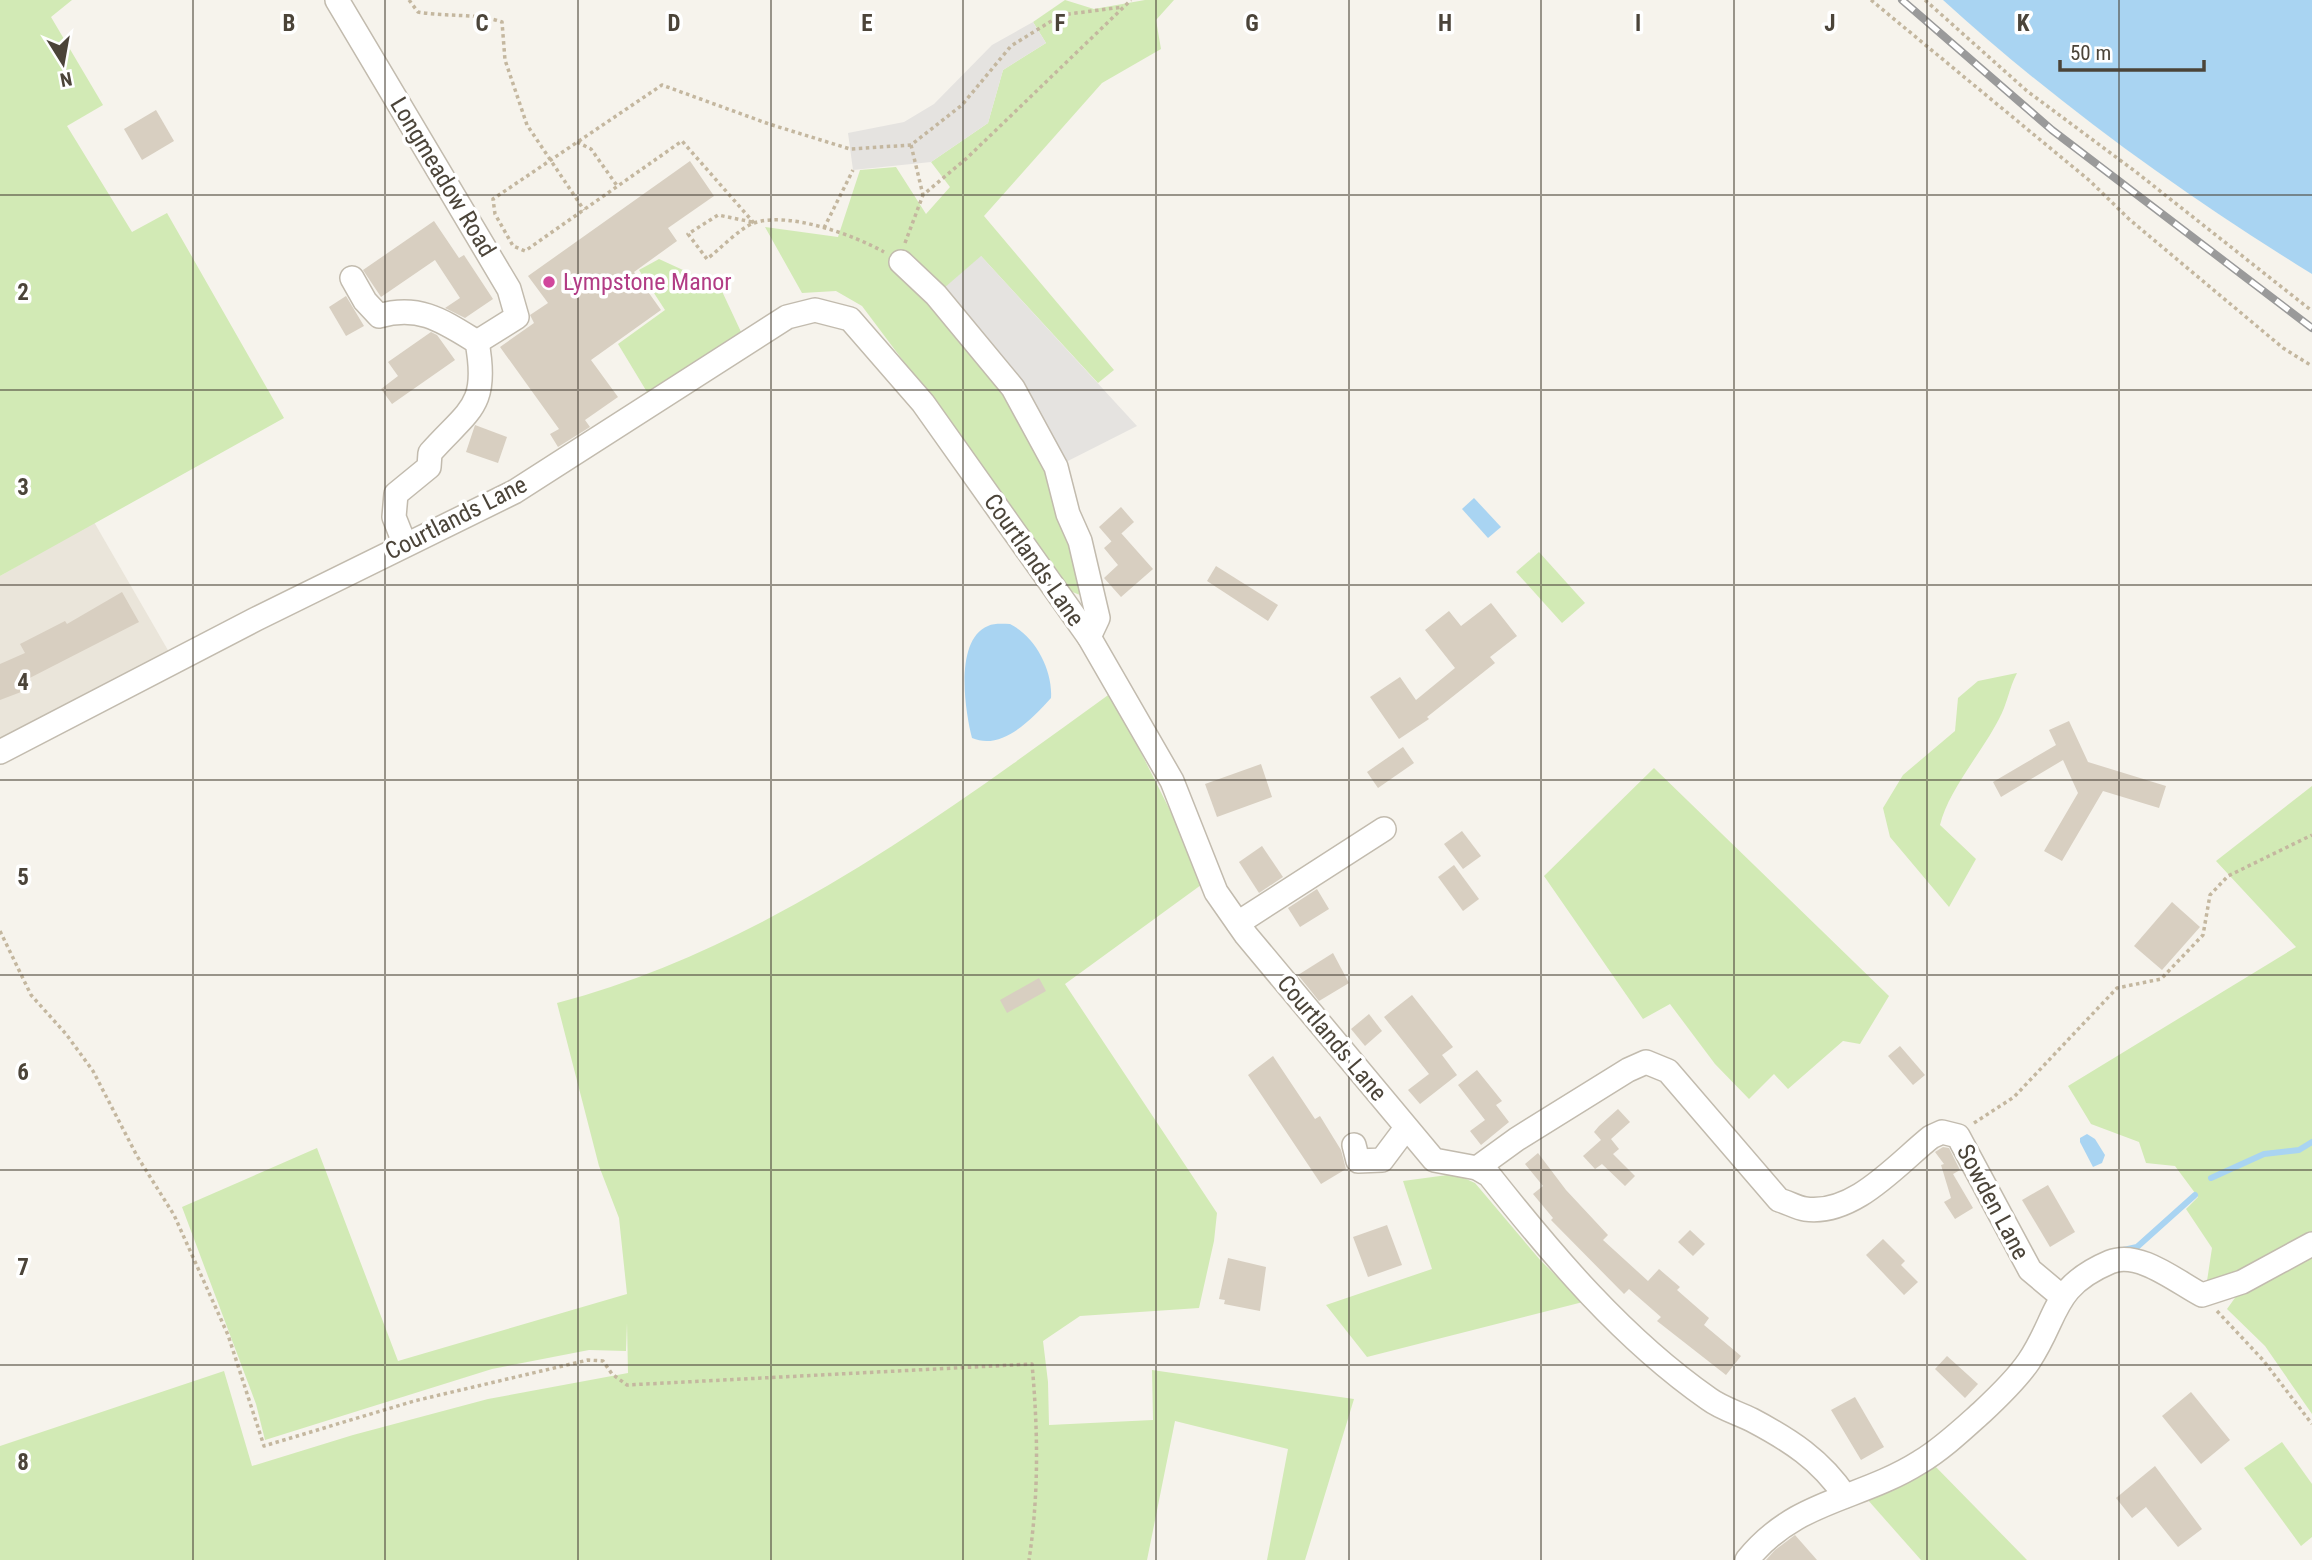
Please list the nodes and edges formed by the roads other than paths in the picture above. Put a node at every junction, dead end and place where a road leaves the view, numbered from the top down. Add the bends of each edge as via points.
1 (337, 0) edge
2 (901, 262) road end
3 (352, 278) dead end
4 (477, 342) junction
5 (405, 545) junction
6 (1094, 628) junction
7 (0, 752) edge
8 (1384, 829) dead end
9 (1238, 923) junction
10 (1406, 1128) junction
11 (1354, 1145) dead end
12 (1477, 1168) junction
13 (2312, 1244) edge
14 (2061, 1296) junction
15 (1845, 1496) junction
16 (1747, 1560) edge

1 - 4 street, Longmeadow Road via 509,289 517,317
2 - 6 street via 936,295 1013,388 1056,467 1080,541
3 - 4 street via 379,316 400,310 424,314
4 - 5 street via 481,392 464,421 430,453 429,467 396,494 394,517
5 - 6 street, Courtlands Lane via 513,492 787,317 815,310 850,320 923,403
5 - 7 street, Courtlands Lane
6 - 9 street, Courtlands Lane via 1172,781 1216,892
8 - 9 street
9 - 10 street, Courtlands Lane
10 - 11 street via 1381,1160 1357,1161
10 - 12 street, Courtlands Lane via 1434,1160
12 - 14 street, Sowden Lane via 1646,1062 1668,1071 1779,1199 1805,1209 1856,1198 1931,1137 1942,1132 1958,1136 2030,1270
12 - 15 street via 1489,1175 1552,1255 1628,1332 1710,1400 1814,1458
13 - 14 street via 2242,1282 2202,1295 2140,1262 2123,1258 2089,1273
14 - 15 street via 2029,1362 1984,1410 1921,1462
15 - 16 street via 1798,1515 1763,1540

